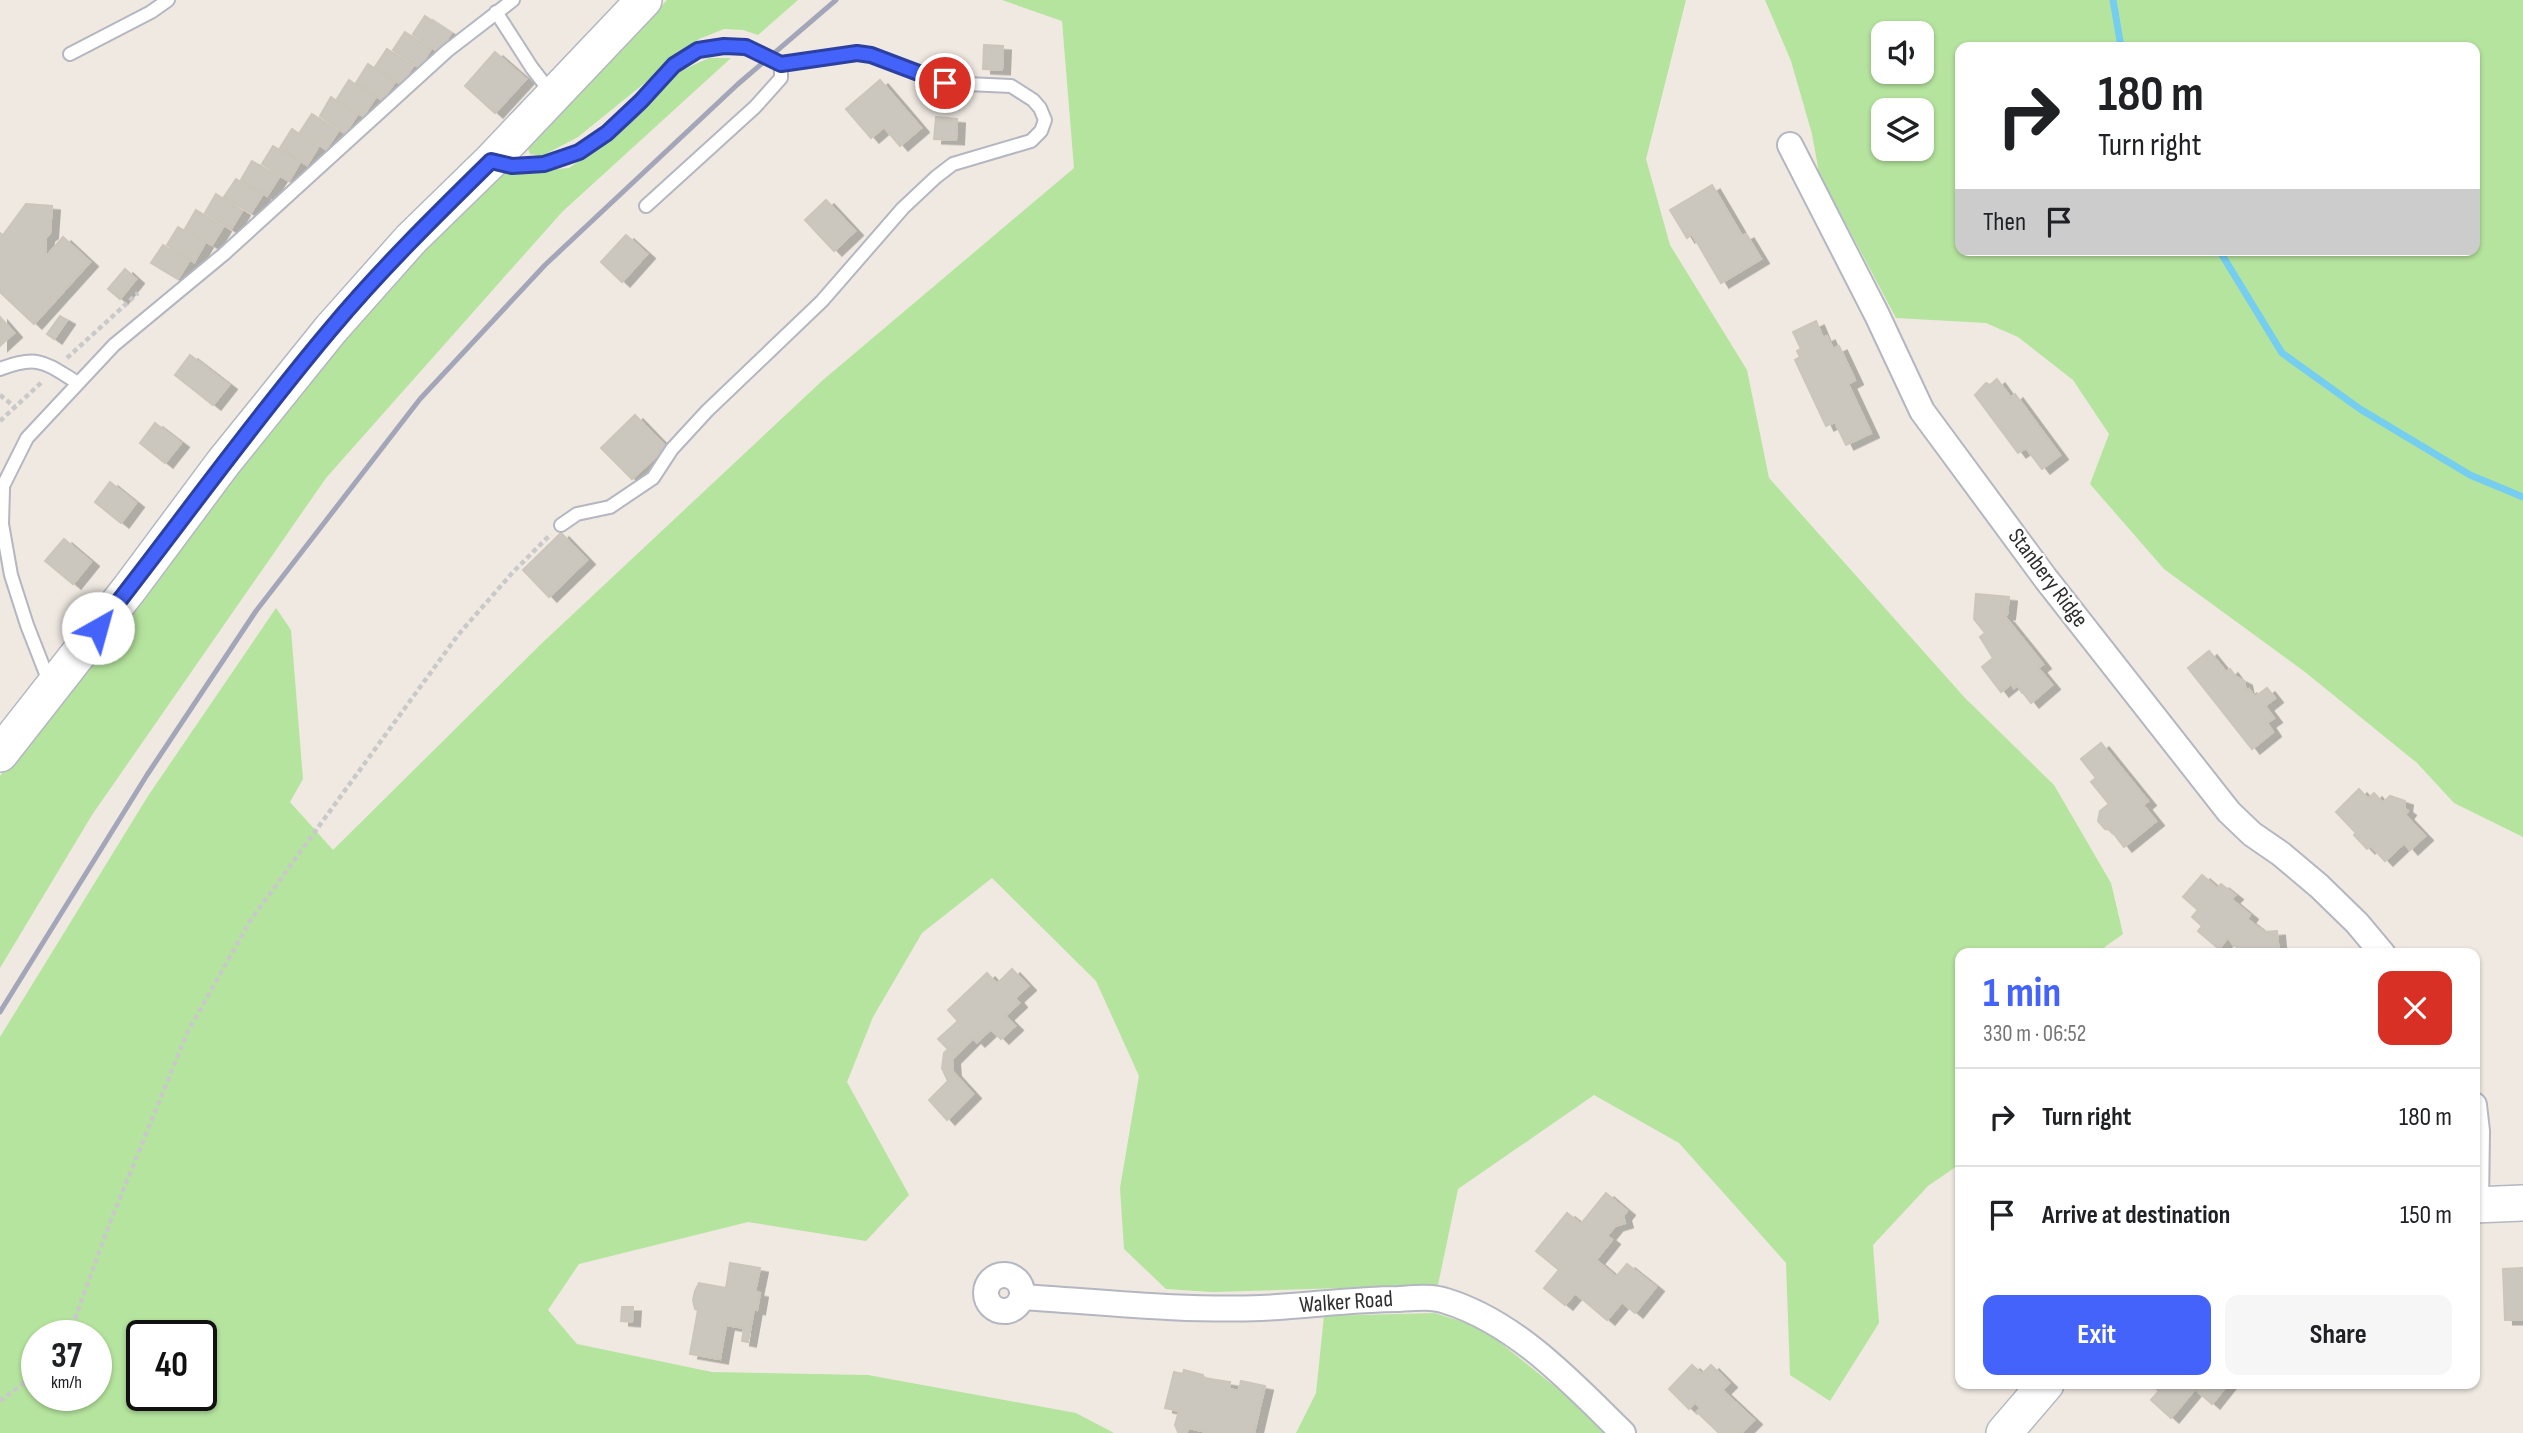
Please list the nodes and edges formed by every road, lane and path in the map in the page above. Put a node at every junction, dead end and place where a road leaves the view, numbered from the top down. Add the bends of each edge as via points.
1 (168, 0) edge
2 (513, 0) edge
3 (644, 0) edge
4 (496, 12) junction
5 (70, 54) dead end
6 (781, 64) junction
7 (554, 95) junction
8 (1790, 145) dead end
9 (491, 161) junction
10 (646, 206) dead end
11 (0, 369) edge
12 (78, 383) junction
13 (0, 395) edge
14 (15, 407) dead end
15 (2, 491) edge
16 (561, 525) joint
17 (51, 688) junction
18 (0, 754) edge
19 (2378, 948) edge
20 (2523, 1203) edge
21 (2480, 1205) edge
22 (1022, 1297) dead end
23 (74, 1320) edge
24 (21, 1385) edge
25 (2042, 1389) edge
26 (0, 1401) edge
27 (1623, 1433) edge
28 (2004, 1433) edge

1 - 5 lane
2 - 4 lane
3 - 7 street
4 - 7 lane
4 - 12 lane via 114,345
6 - 9 lane via 746,47 698,50 674,65 607,133 579,152 544,164 512,166
6 - 10 lane via 781,78 755,107
6 - 16 lane via 871,55 945,83 1011,86 1033,100 1045,120 1031,141 953,164 936,177 822,301 707,411 653,478 610,507 577,514
7 - 9 street
8 - 19 street, Stanbery Ridge via 1922,411 2046,579 2229,812 2319,886
9 - 17 street via 411,239 331,329
11 - 12 lane via 19,362 44,362
12 - 15 lane via 27,438
13 - 14 path
15 - 17 lane via 2,524 11,575
16 - 23 path via 458,635 250,921 187,1033
17 - 18 street
20 - 21 street
22 - 27 street, Walker Road via 1201,1308 1444,1300 1504,1328 1547,1361
24 - 26 path
25 - 28 street

